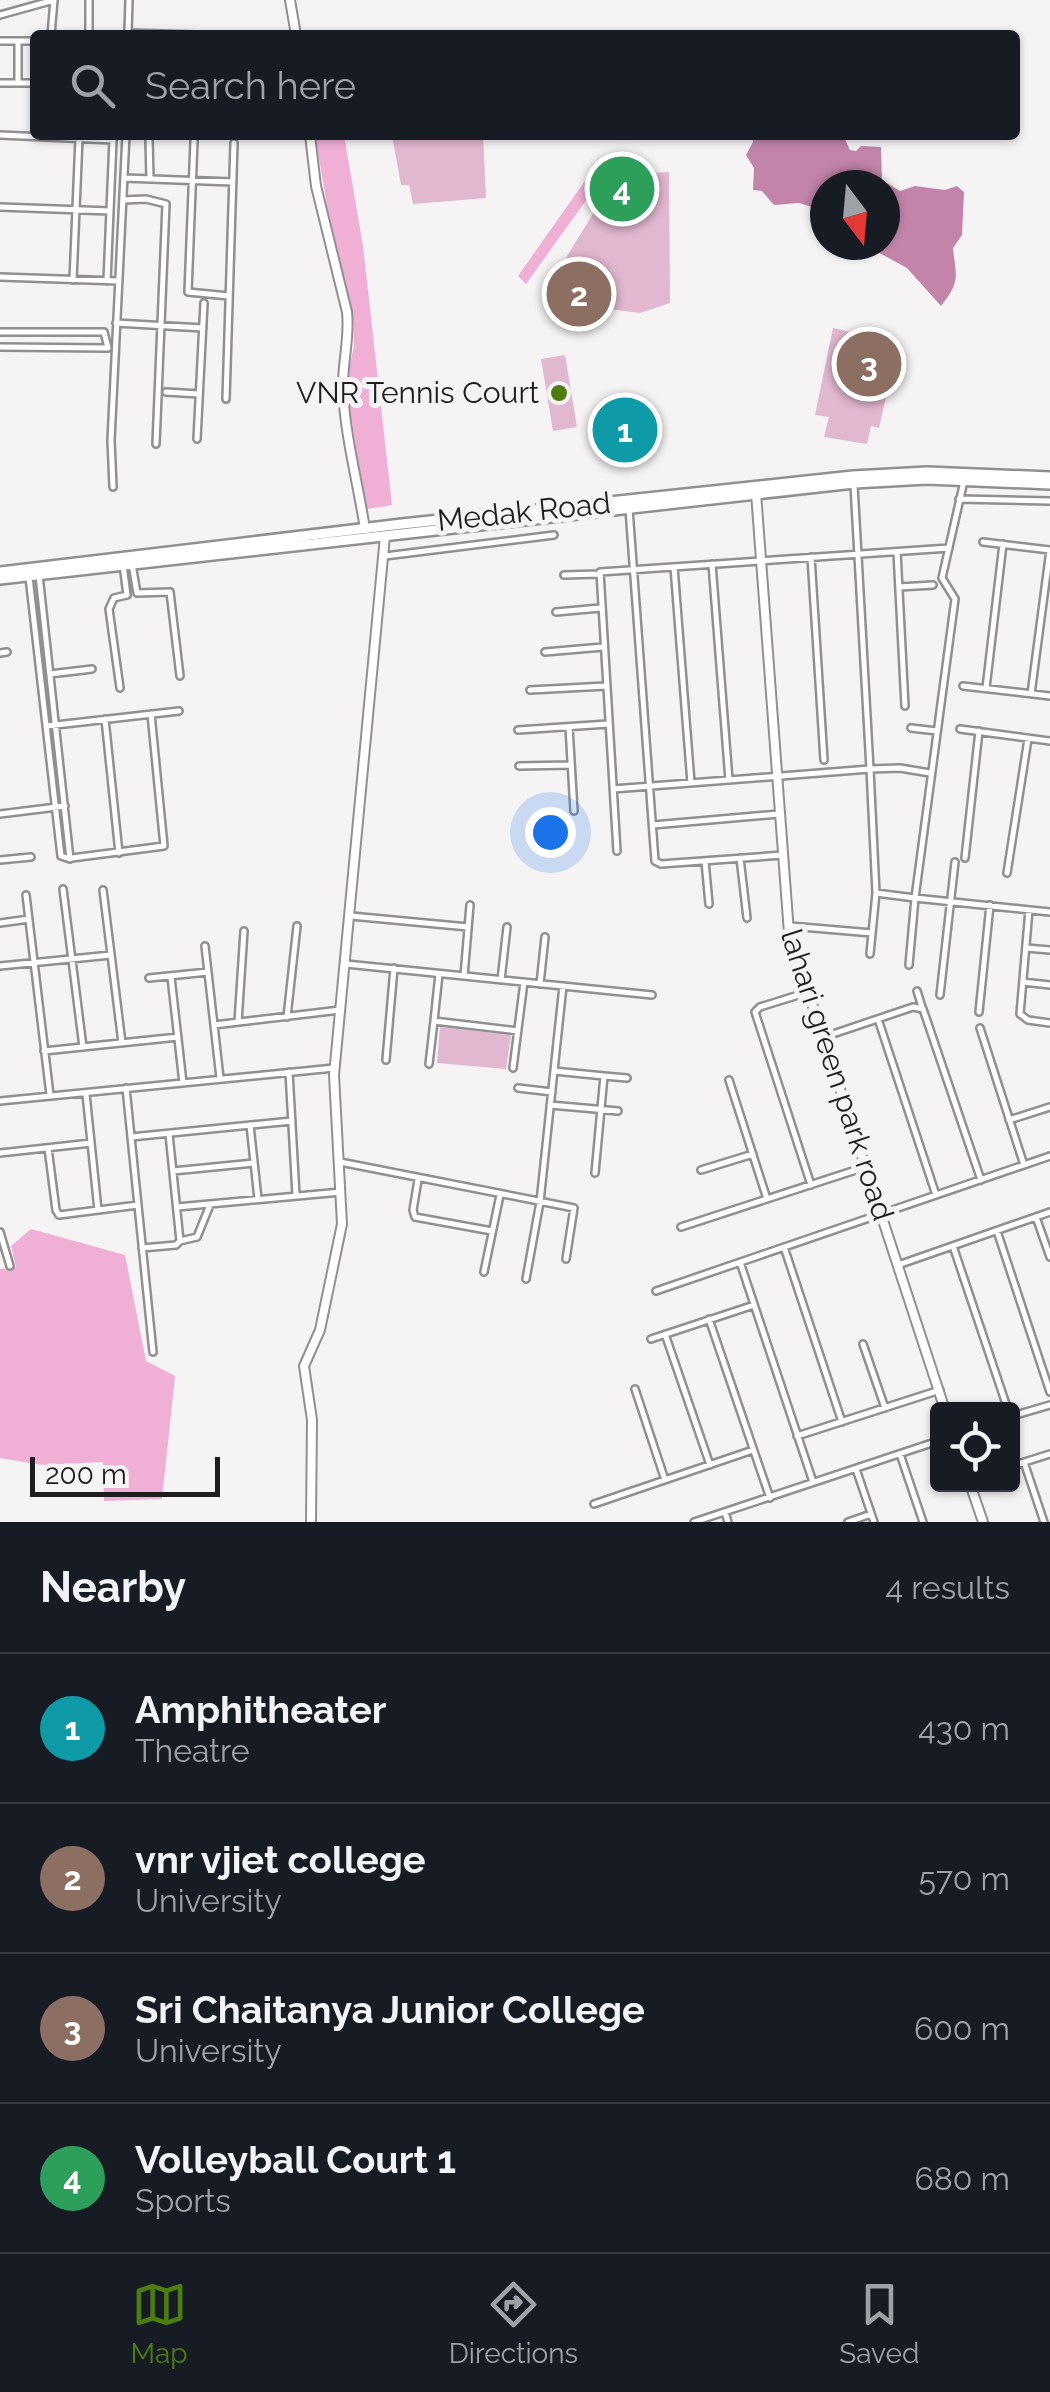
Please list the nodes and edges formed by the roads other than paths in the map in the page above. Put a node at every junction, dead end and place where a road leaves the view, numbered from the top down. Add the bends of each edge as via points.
1 (19, 0) edge
2 (89, 0) edge
3 (130, 0) edge
4 (290, 0) edge
5 (21, 8) junction
6 (0, 15) edge
7 (51, 30) edge
8 (89, 30) edge
9 (128, 30) edge
10 (295, 30) edge
11 (30, 40) edge
12 (0, 41) edge
13 (18, 41) junction
14 (0, 83) edge
15 (18, 83) junction
16 (30, 83) edge
17 (0, 135) edge
18 (30, 136) edge
19 (80, 140) edge
20 (113, 140) edge
21 (126, 140) edge
22 (149, 140) edge
23 (311, 140) edge
24 (194, 141) dead end
25 (234, 143) dead end
26 (634, 169) dead end
27 (608, 170) dead end
28 (124, 178) junction
29 (150, 179) junction
30 (192, 180) junction
31 (234, 182) junction
32 (122, 200) junction
33 (0, 207) edge
34 (76, 210) junction
35 (110, 211) junction
36 (0, 277) edge
37 (73, 280) junction
38 (106, 280) junction
39 (118, 281) junction
40 (229, 296) junction
41 (204, 304) dead end
42 (116, 324) junction
43 (161, 326) junction
44 (203, 328) junction
45 (0, 332) edge
46 (29, 332) junction
47 (0, 347) edge
48 (29, 347) junction
49 (111, 348) junction
50 (166, 392) dead end
51 (200, 394) junction
52 (226, 399) dead end
53 (198, 439) dead end
54 (156, 444) dead end
55 (964, 480) junction
56 (1050, 480) edge
57 (854, 483) junction
58 (113, 488) dead end
59 (756, 493) junction
60 (959, 499) junction
61 (1050, 500) edge
62 (629, 508) junction
63 (365, 529) junction
64 (554, 535) dead end
65 (385, 536) junction
66 (984, 542) dead end
67 (1003, 544) junction
68 (242, 548) junction
69 (948, 548) junction
70 (898, 552) junction
71 (858, 554) junction
72 (385, 556) junction
73 (811, 558) junction
74 (762, 561) junction
75 (128, 564) junction
76 (712, 564) junction
77 (674, 566) junction
78 (634, 569) junction
79 (598, 574) junction
80 (34, 575) junction
81 (564, 575) dead end
82 (0, 576) edge
83 (933, 585) dead end
84 (899, 588) junction
85 (138, 594) junction
86 (128, 595) junction
87 (600, 608) junction
88 (556, 612) dead end
89 (603, 648) junction
90 (545, 652) dead end
91 (92, 668) dead end
92 (50, 674) junction
93 (41, 675) junction
94 (180, 676) dead end
95 (606, 686) junction
96 (964, 686) dead end
97 (120, 688) dead end
98 (986, 688) junction
99 (530, 690) dead end
100 (1031, 694) junction
101 (1050, 696) edge
102 (905, 706) dead end
103 (179, 711) dead end
104 (151, 714) junction
105 (106, 720) junction
106 (608, 724) junction
107 (56, 725) junction
108 (47, 726) junction
109 (569, 727) junction
110 (911, 728) dead end
111 (960, 728) dead end
112 (518, 730) dead end
113 (937, 731) junction
114 (979, 731) junction
115 (1028, 739) junction
116 (1050, 741) edge
117 (824, 760) dead end
118 (571, 765) junction
119 (520, 766) dead end
120 (870, 768) junction
121 (931, 774) junction
122 (777, 776) junction
123 (728, 780) junction
124 (692, 783) junction
125 (650, 786) junction
126 (613, 789) junction
127 (0, 805) edge
128 (64, 806) junction
129 (56, 807) junction
130 (574, 811) dead end
131 (0, 814) edge
132 (779, 814) junction
133 (652, 825) junction
134 (617, 851) dead end
135 (119, 853) junction
136 (783, 855) junction
137 (32, 856) dead end
138 (740, 858) junction
139 (965, 858) dead end
140 (70, 859) junction
141 (0, 860) edge
142 (705, 860) junction
143 (955, 862) dead end
144 (1007, 873) dead end
145 (63, 888) dead end
146 (103, 890) dead end
147 (876, 893) junction
148 (26, 895) dead end
149 (915, 898) junction
150 (951, 901) junction
151 (709, 904) dead end
152 (470, 905) dead end
153 (990, 905) junction
154 (1029, 910) junction
155 (1050, 912) edge
156 (351, 916) junction
157 (747, 918) dead end
158 (29, 919) junction
159 (0, 923) edge
160 (297, 926) dead end
161 (507, 926) dead end
162 (788, 926) junction
163 (468, 928) junction
164 (244, 931) dead end
165 (872, 932) junction
166 (545, 937) dead end
167 (206, 946) dead end
168 (1026, 948) junction
169 (1050, 950) edge
170 (870, 954) dead end
171 (112, 955) junction
172 (73, 959) junction
173 (34, 962) junction
174 (346, 964) junction
175 (909, 964) dead end
176 (0, 966) edge
177 (394, 968) junction
178 (208, 972) junction
179 (439, 973) junction
180 (171, 976) junction
181 (464, 976) junction
182 (149, 978) dead end
183 (501, 980) junction
184 (524, 982) junction
185 (1022, 982) junction
186 (540, 984) junction
187 (1050, 985) edge
188 (563, 986) junction
189 (917, 991) dead end
190 (808, 992) junction
191 (652, 994) dead end
192 (940, 995) dead end
193 (340, 1010) junction
194 (923, 1010) junction
195 (979, 1012) dead end
196 (288, 1017) junction
197 (878, 1019) junction
198 (434, 1021) junction
199 (238, 1022) junction
200 (1050, 1022) edge
201 (214, 1025) junction
202 (980, 1028) dead end
203 (518, 1031) junction
204 (178, 1037) junction
205 (824, 1037) junction
206 (122, 1043) junction
207 (82, 1047) junction
208 (44, 1052) junction
209 (386, 1060) dead end
210 (429, 1064) dead end
211 (334, 1068) junction
212 (513, 1068) dead end
213 (288, 1072) junction
214 (554, 1072) junction
215 (604, 1076) junction
216 (627, 1078) dead end
217 (220, 1079) junction
218 (728, 1080) dead end
219 (183, 1083) junction
220 (126, 1088) junction
221 (518, 1088) dead end
222 (86, 1092) junction
223 (552, 1092) junction
224 (50, 1096) junction
225 (0, 1101) edge
226 (550, 1105) junction
227 (1050, 1106) edge
228 (601, 1110) junction
229 (618, 1111) dead end
230 (1010, 1120) junction
231 (292, 1121) junction
232 (250, 1125) junction
233 (169, 1133) junction
234 (131, 1137) junction
235 (91, 1143) junction
236 (48, 1148) junction
237 (0, 1153) edge
238 (753, 1154) junction
239 (1050, 1156) edge
240 (340, 1162) junction
241 (254, 1163) junction
242 (1024, 1165) junction
243 (865, 1167) junction
244 (701, 1170) dead end
245 (173, 1171) junction
246 (595, 1174) dead end
247 (419, 1179) junction
248 (981, 1180) junction
249 (811, 1185) junction
250 (341, 1192) junction
251 (936, 1195) junction
252 (296, 1196) junction
253 (500, 1196) junction
254 (258, 1199) junction
255 (767, 1200) junction
256 (540, 1202) junction
257 (211, 1204) junction
258 (138, 1205) junction
259 (177, 1207) junction
260 (98, 1210) junction
261 (1050, 1212) edge
262 (881, 1214) junction
263 (1036, 1217) junction
264 (681, 1228) dead end
265 (997, 1231) junction
266 (0, 1232) edge
267 (492, 1232) junction
268 (180, 1241) junction
269 (953, 1246) junction
270 (784, 1247) junction
271 (142, 1248) junction
272 (1050, 1257) edge
273 (566, 1258) dead end
274 (740, 1262) junction
275 (898, 1265) junction
276 (10, 1266) dead end
277 (484, 1272) dead end
278 (526, 1279) dead end
279 (656, 1291) dead end
280 (754, 1304) junction
281 (709, 1320) junction
282 (665, 1334) junction
283 (651, 1338) dead end
284 (864, 1344) dead end
285 (153, 1352) dead end
286 (635, 1390) dead end
287 (940, 1390) junction
288 (1050, 1392) edge
289 (943, 1402) edge
290 (1005, 1402) edge
291 (1050, 1404) edge
292 (885, 1408) junction
293 (1020, 1413) edge
294 (842, 1422) junction
295 (797, 1436) junction
296 (930, 1443) edge
297 (754, 1450) junction
298 (900, 1454) junction
299 (1050, 1454) edge
300 (1024, 1462) junction
301 (1020, 1463) edge
302 (710, 1465) junction
303 (856, 1468) junction
304 (666, 1480) junction
305 (813, 1483) junction
306 (973, 1492) edge
307 (770, 1498) junction
308 (594, 1504) dead end
309 (725, 1512) junction
310 (872, 1518) edge
311 (311, 1522) edge
312 (694, 1522) edge
313 (728, 1522) edge
314 (848, 1522) edge
315 (922, 1522) edge
316 (983, 1522) edge
317 (1044, 1522) edge

1 - 5 street
2 - 8 street
3 - 9 street
4 - 10 street
5 - 6 street
5 - 7 street via 54,0
11 - 13 street
12 - 13 street
13 - 15 street
14 - 15 street
15 - 16 street
17 - 18 street
19 - 34 street
20 - 35 street
21 - 28 street
22 - 29 street
23 - 63 street via 348,312 344,400
24 - 30 street
25 - 31 street
26 - 27 street
28 - 29 street
28 - 32 street
29 - 30 street
30 - 31 street
30 - 40 street via 188,292
31 - 40 street
32 - 39 street
32 - 43 street via 166,204
33 - 34 street
34 - 35 street
34 - 37 street
35 - 38 street
36 - 37 street
37 - 38 street
38 - 39 street
39 - 42 street
40 - 52 street
41 - 44 street
42 - 43 street
42 - 49 street
43 - 44 street
43 - 54 street
44 - 51 street
45 - 46 street
46 - 48 street
46 - 49 street via 104,332
47 - 48 street
48 - 49 street
49 - 58 street
50 - 51 street
51 - 53 street
55 - 56 main road, Medak Road
55 - 57 main road, Medak Road
55 - 60 street
56 - 63 main road, Medak Road via 927,472 853,476
57 - 59 main road, Medak Road
57 - 71 street
59 - 62 main road, Medak Road
59 - 74 street, lahari green park road
60 - 61 street
60 - 69 street
62 - 65 main road, Medak Road
62 - 78 street
63 - 68 main road, Medak Road
64 - 72 street
65 - 68 main road, Medak Road
65 - 72 street
66 - 67 street
67 - 98 street
67 - 100 street via 1050,550
68 - 75 main road, Medak Road
68 - 82 main road, Medak Road
69 - 70 street
69 - 113 street via 942,578 956,598
70 - 71 street
70 - 84 street
71 - 73 street
71 - 120 street
72 - 156 street
73 - 74 street
73 - 117 street
74 - 76 street
74 - 122 street, lahari green park road
75 - 80 main road, Medak Road
75 - 85 street
75 - 86 street
76 - 77 street
76 - 123 street
77 - 78 street
77 - 124 street
78 - 79 street
78 - 125 street
79 - 81 street
79 - 87 street
80 - 82 main road, Medak Road
80 - 92 street
80 - 93 street
83 - 84 street
84 - 102 street
85 - 86 street
85 - 94 street via 170,592
86 - 97 street via 114,598 108,609
87 - 88 street
87 - 89 street
89 - 90 street
89 - 95 street
91 - 92 street
92 - 93 street
92 - 107 street
93 - 108 street
95 - 99 street
95 - 106 street
96 - 98 street
98 - 100 street
100 - 101 street
103 - 104 street
104 - 105 street
104 - 135 street via 164,846
105 - 107 street
105 - 135 street
106 - 109 street
106 - 126 street
107 - 108 street
107 - 128 street
108 - 129 street
109 - 112 street
109 - 118 street
110 - 113 street
111 - 114 street
113 - 121 street
114 - 115 street
114 - 139 street
115 - 116 street
115 - 144 street
118 - 119 street
118 - 130 street
120 - 121 street
120 - 122 street
120 - 147 street
121 - 149 street
122 - 123 street
122 - 132 street, lahari green park road
123 - 124 street
124 - 125 street
125 - 126 street
125 - 133 street
126 - 134 street
127 - 131 street
128 - 129 street
128 - 140 street
129 - 131 street
129 - 140 street via 61,856
132 - 133 street
132 - 136 street, lahari green park road
133 - 142 street via 657,863
135 - 140 street
136 - 138 street
136 - 162 street, lahari green park road
137 - 141 street
138 - 142 street
138 - 157 street
142 - 151 street
143 - 150 street
145 - 172 street
146 - 171 street
147 - 149 street
147 - 165 street
148 - 158 street
149 - 150 street
149 - 175 street
150 - 153 street
150 - 192 street
152 - 163 street
153 - 154 street
153 - 195 street
154 - 155 street
154 - 168 street
156 - 163 street
156 - 174 street
158 - 159 street
158 - 173 street
160 - 196 street
161 - 183 street
162 - 165 street
162 - 190 street, lahari green park road
163 - 181 street
164 - 199 street
165 - 170 street
166 - 186 street
167 - 178 street
168 - 169 street
168 - 185 street
171 - 172 street
171 - 206 street
172 - 173 street
172 - 207 street
173 - 176 street
173 - 208 street
174 - 177 street
174 - 193 street
177 - 179 street
177 - 209 street
178 - 180 street
178 - 201 street
179 - 181 street
179 - 198 street
180 - 182 street
180 - 204 street
181 - 183 street
183 - 184 street
184 - 186 street
184 - 203 street
185 - 187 street
185 - 200 street via 1020,1014
186 - 188 street
188 - 191 street
188 - 214 street
189 - 194 street
190 - 205 street, lahari green park road
190 - 249 street via 756,1012
193 - 196 street
193 - 211 street
194 - 197 street
194 - 248 street
196 - 199 street
197 - 205 street
197 - 251 street
198 - 203 street
198 - 210 street
199 - 201 street
201 - 217 street
202 - 230 street
203 - 212 street
204 - 206 street
204 - 219 street
205 - 243 street, lahari green park road
206 - 207 street
207 - 208 street
208 - 224 street
211 - 213 street
211 - 240 street
213 - 217 street
213 - 231 street
214 - 215 street
214 - 223 street
215 - 216 street
215 - 228 street
217 - 219 street
218 - 238 street
219 - 220 street
220 - 222 street
220 - 234 street
221 - 223 street
222 - 224 street
222 - 235 street
223 - 226 street
224 - 225 street
226 - 228 street
226 - 256 street
227 - 230 street
228 - 229 street
228 - 246 street
230 - 242 street
231 - 232 street
231 - 252 street
232 - 233 street
232 - 241 street
233 - 234 street
233 - 245 street
234 - 258 street
235 - 236 street
235 - 260 street
236 - 237 street
236 - 260 street via 57,1213
238 - 244 street
238 - 255 street
239 - 242 street
240 - 247 street
240 - 250 street
241 - 245 street
241 - 254 street
242 - 248 street
243 - 249 street
243 - 262 street, lahari green park road
245 - 259 street
247 - 253 street
247 - 267 street via 415,1217
248 - 251 street
249 - 255 street
250 - 252 street
250 - 311 street via 342,1224 322,1322 304,1366 312,1420
251 - 262 street
252 - 254 street
253 - 256 street
253 - 267 street
254 - 257 street
255 - 264 street
256 - 273 street via 574,1208
256 - 278 street
257 - 259 street
257 - 268 street via 196,1237
258 - 260 street
258 - 271 street
259 - 268 street
261 - 263 street
262 - 270 street
262 - 275 street, lahari green park road
263 - 265 street
263 - 272 street
265 - 269 street
265 - 288 street
266 - 276 street
267 - 277 street
268 - 271 street
269 - 275 street
269 - 290 street
270 - 274 street
270 - 294 street
271 - 285 street
274 - 279 street
274 - 280 street
275 - 287 street, lahari green park road
280 - 281 street
280 - 295 street
281 - 282 street
281 - 297 street
282 - 283 street
282 - 302 street
284 - 292 street
286 - 304 street
287 - 289 street, lahari green park road
287 - 292 street
291 - 293 street
292 - 294 street
294 - 295 street
295 - 305 street
296 - 298 street
297 - 302 street
297 - 307 street
298 - 303 street
298 - 315 street
299 - 300 street
300 - 301 street
300 - 317 street
302 - 304 street
303 - 305 street
303 - 310 street
304 - 308 street
305 - 307 street
306 - 316 street
307 - 309 street
309 - 312 street
309 - 313 street
310 - 314 street

